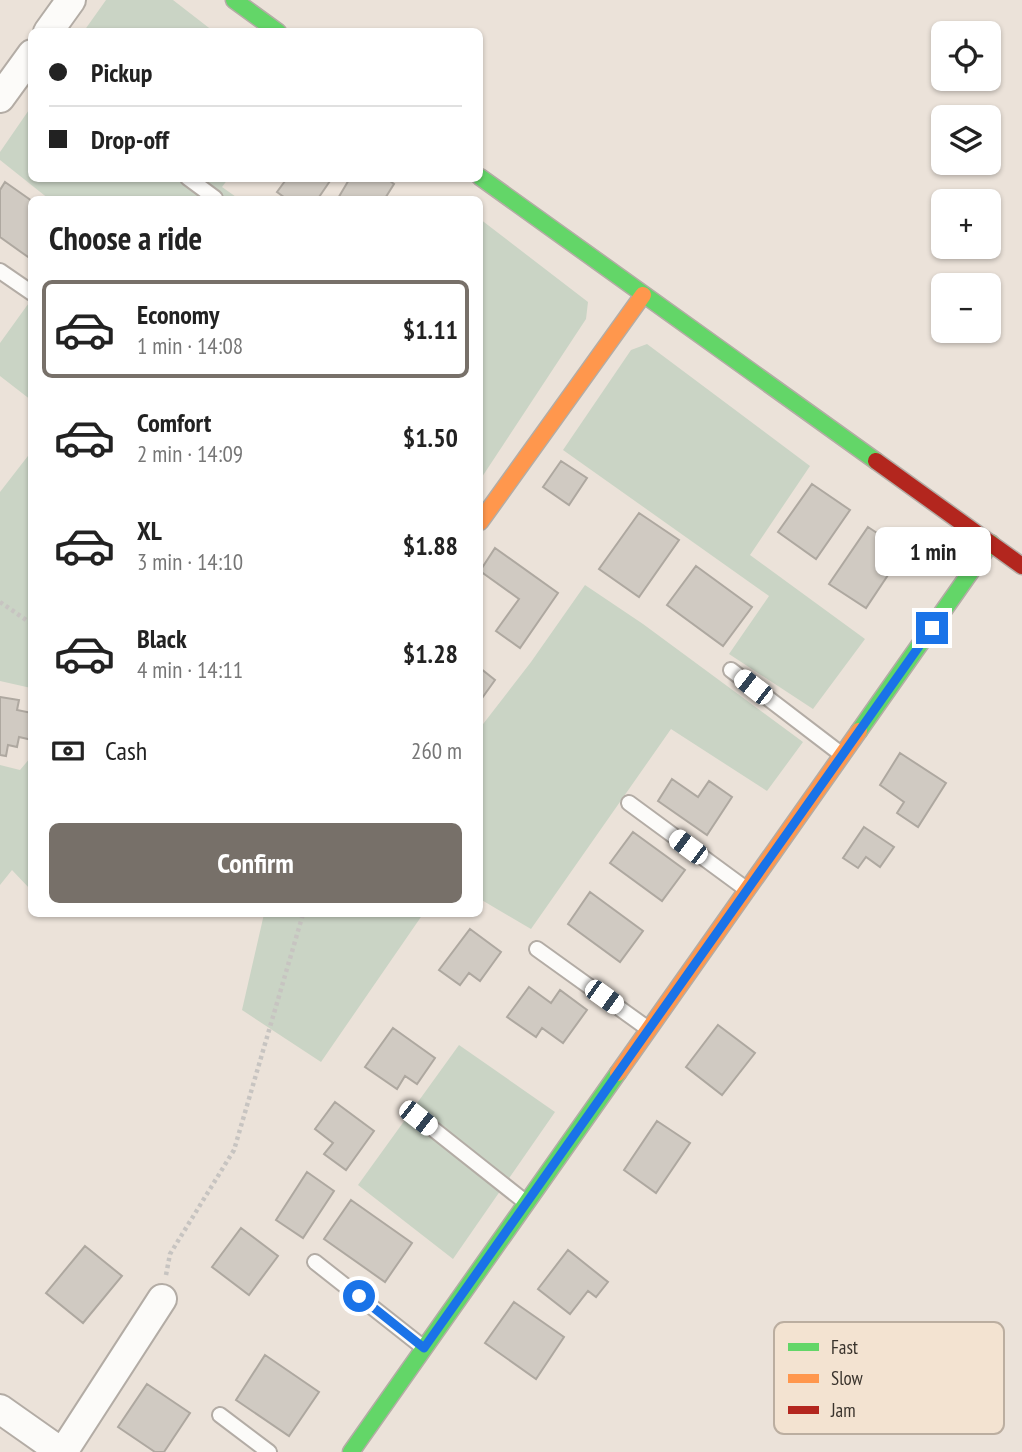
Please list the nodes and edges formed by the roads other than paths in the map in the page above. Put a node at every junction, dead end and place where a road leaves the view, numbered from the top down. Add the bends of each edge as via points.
1 (71, 0) edge
2 (234, 0) edge
3 (51, 28) edge
4 (272, 28) edge
5 (28, 63) edge
6 (0, 98) edge
7 (483, 179) edge
8 (193, 182) edge
9 (212, 196) edge
10 (0, 271) edge
11 (28, 290) edge
12 (643, 295) junction
13 (483, 518) edge
14 (991, 544) junction
15 (1022, 566) edge
16 (731, 670) dead end
17 (842, 755) junction
18 (629, 803) dead end
19 (747, 890) junction
20 (537, 948) dead end
21 (649, 1029) junction
22 (418, 1118) dead end
23 (526, 1203) junction
24 (315, 1262) dead end
25 (162, 1300) road end
26 (424, 1348) junction
27 (0, 1409) edge
28 (220, 1415) dead end
29 (62, 1452) edge
30 (269, 1452) edge
31 (351, 1452) edge

1 - 3 street
2 - 4 street
5 - 6 street
7 - 12 street
8 - 9 lane
10 - 11 lane
12 - 13 street
12 - 14 street
14 - 15 street
14 - 17 street
16 - 17 lane
17 - 19 street
18 - 19 lane
19 - 21 street
20 - 21 lane
21 - 23 street
22 - 23 lane
23 - 26 street
24 - 26 lane
25 - 29 street
26 - 31 street
27 - 29 street
28 - 30 lane

